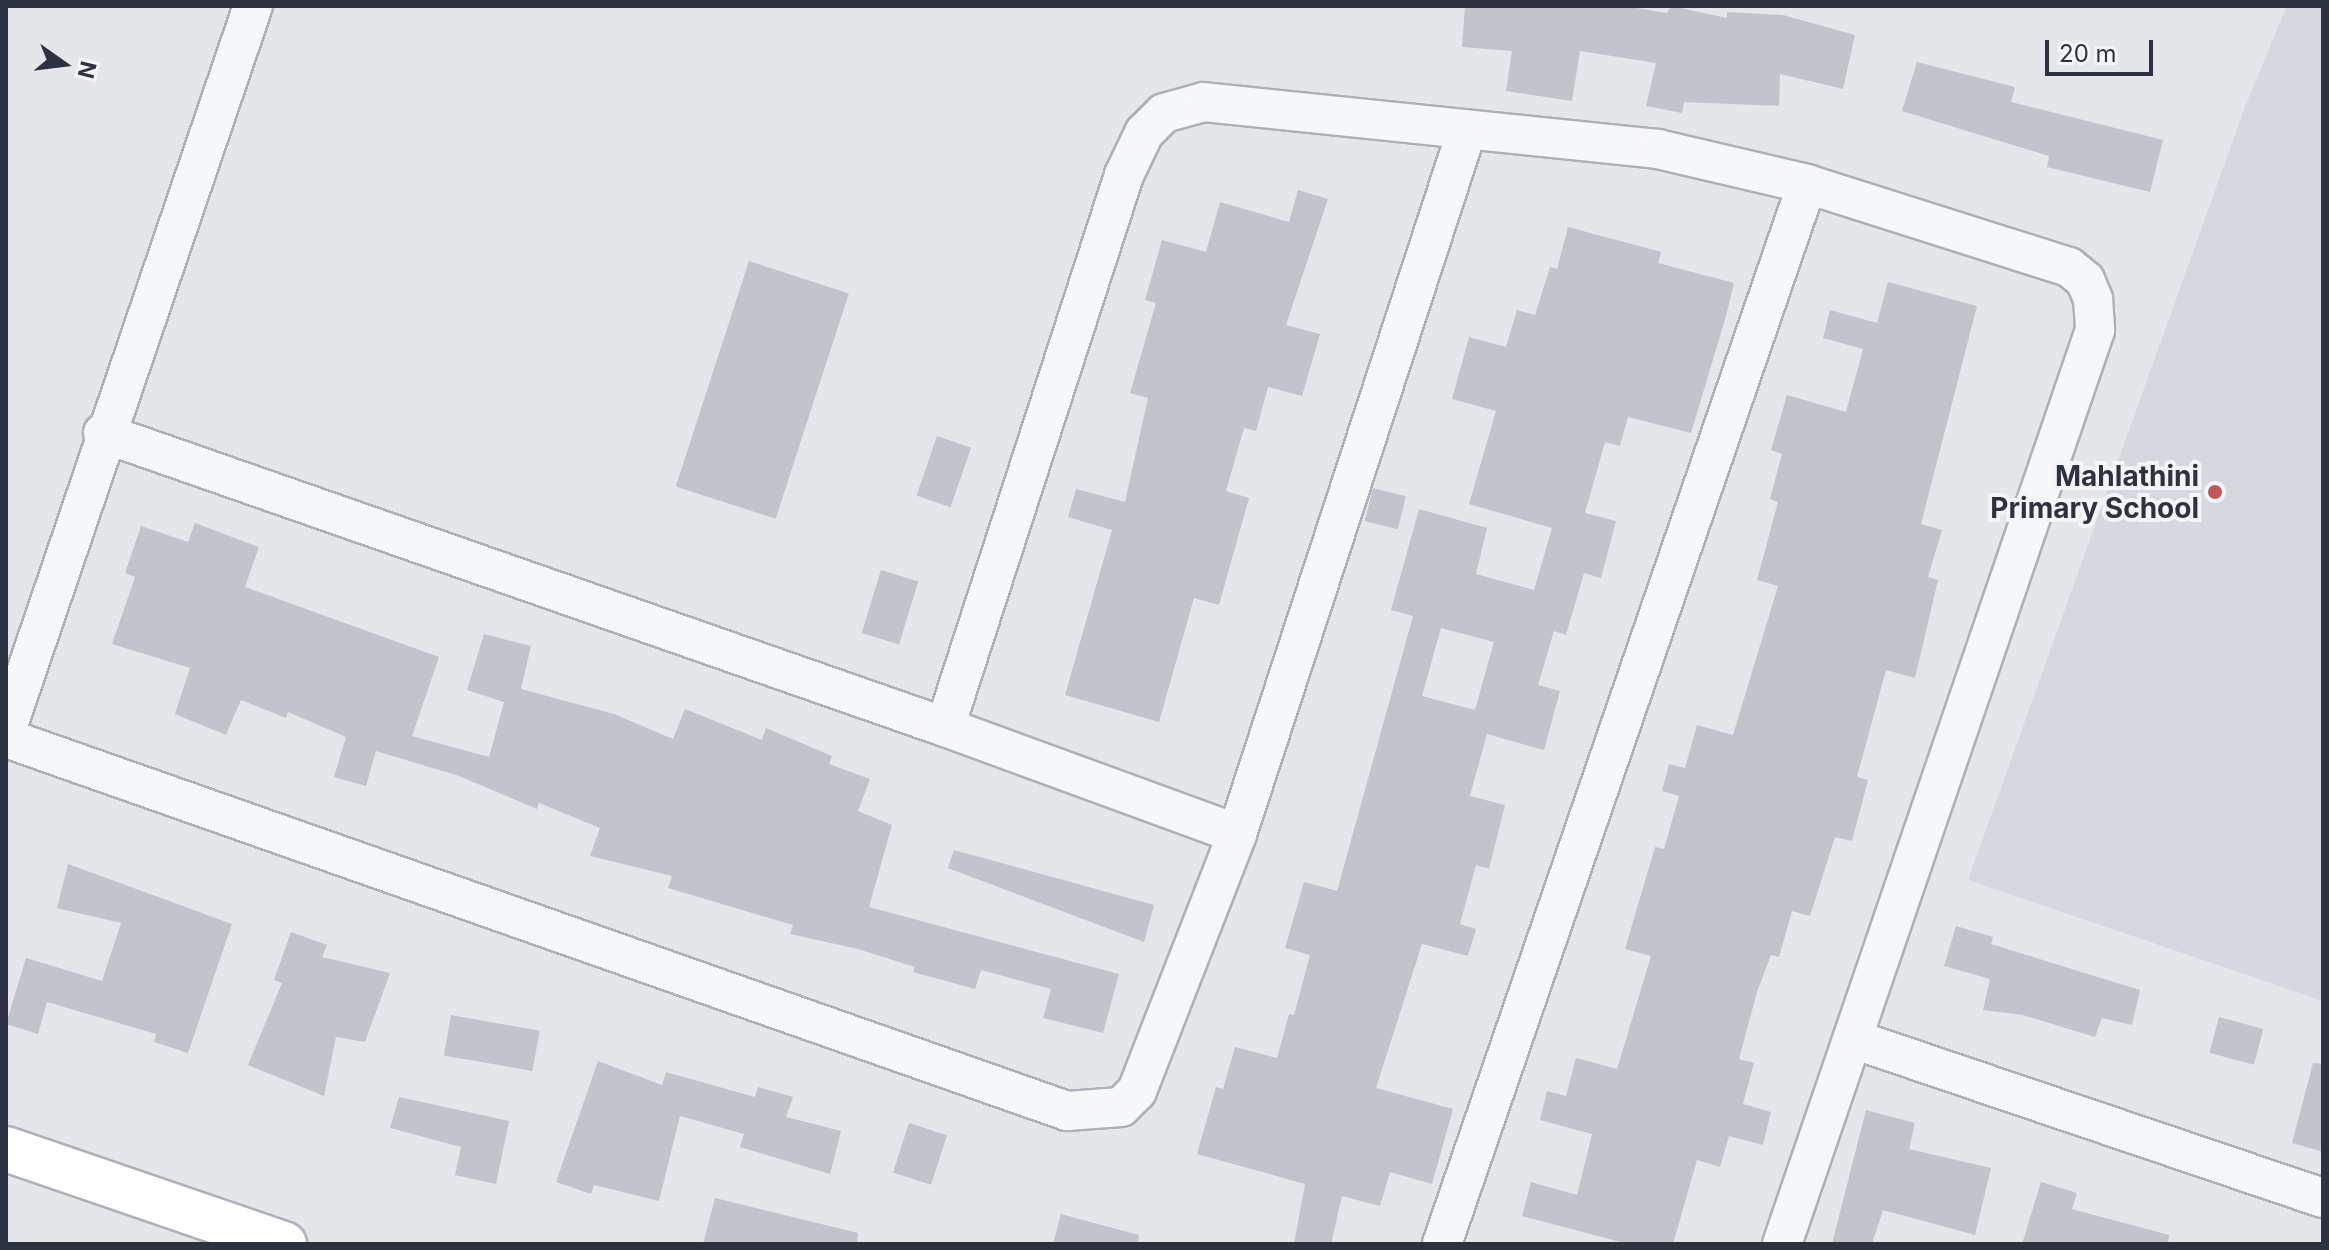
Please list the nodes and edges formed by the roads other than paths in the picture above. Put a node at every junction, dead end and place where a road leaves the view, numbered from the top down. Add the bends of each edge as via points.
1 (253, 6) edge
2 (1467, 130) junction
3 (1807, 184) junction
4 (103, 433) junction
5 (945, 727) junction
6 (6, 731) edge
7 (6, 738) edge
8 (1237, 834) junction
9 (1853, 1039) junction
10 (6, 1149) edge
11 (2323, 1198) edge
12 (1447, 1243) edge
13 (284, 1244) edge
14 (1782, 1244) edge

1 - 4 street
2 - 3 street via 1658,149
2 - 5 street via 1204,102 1164,113 1144,133 1124,175
2 - 8 street
3 - 9 street via 2069,267 2085,280 2095,330
3 - 12 street
4 - 5 street
4 - 6 street
5 - 8 street
7 - 8 street via 1067,1111 1121,1107 1137,1091
9 - 11 street
9 - 14 street
10 - 13 street

